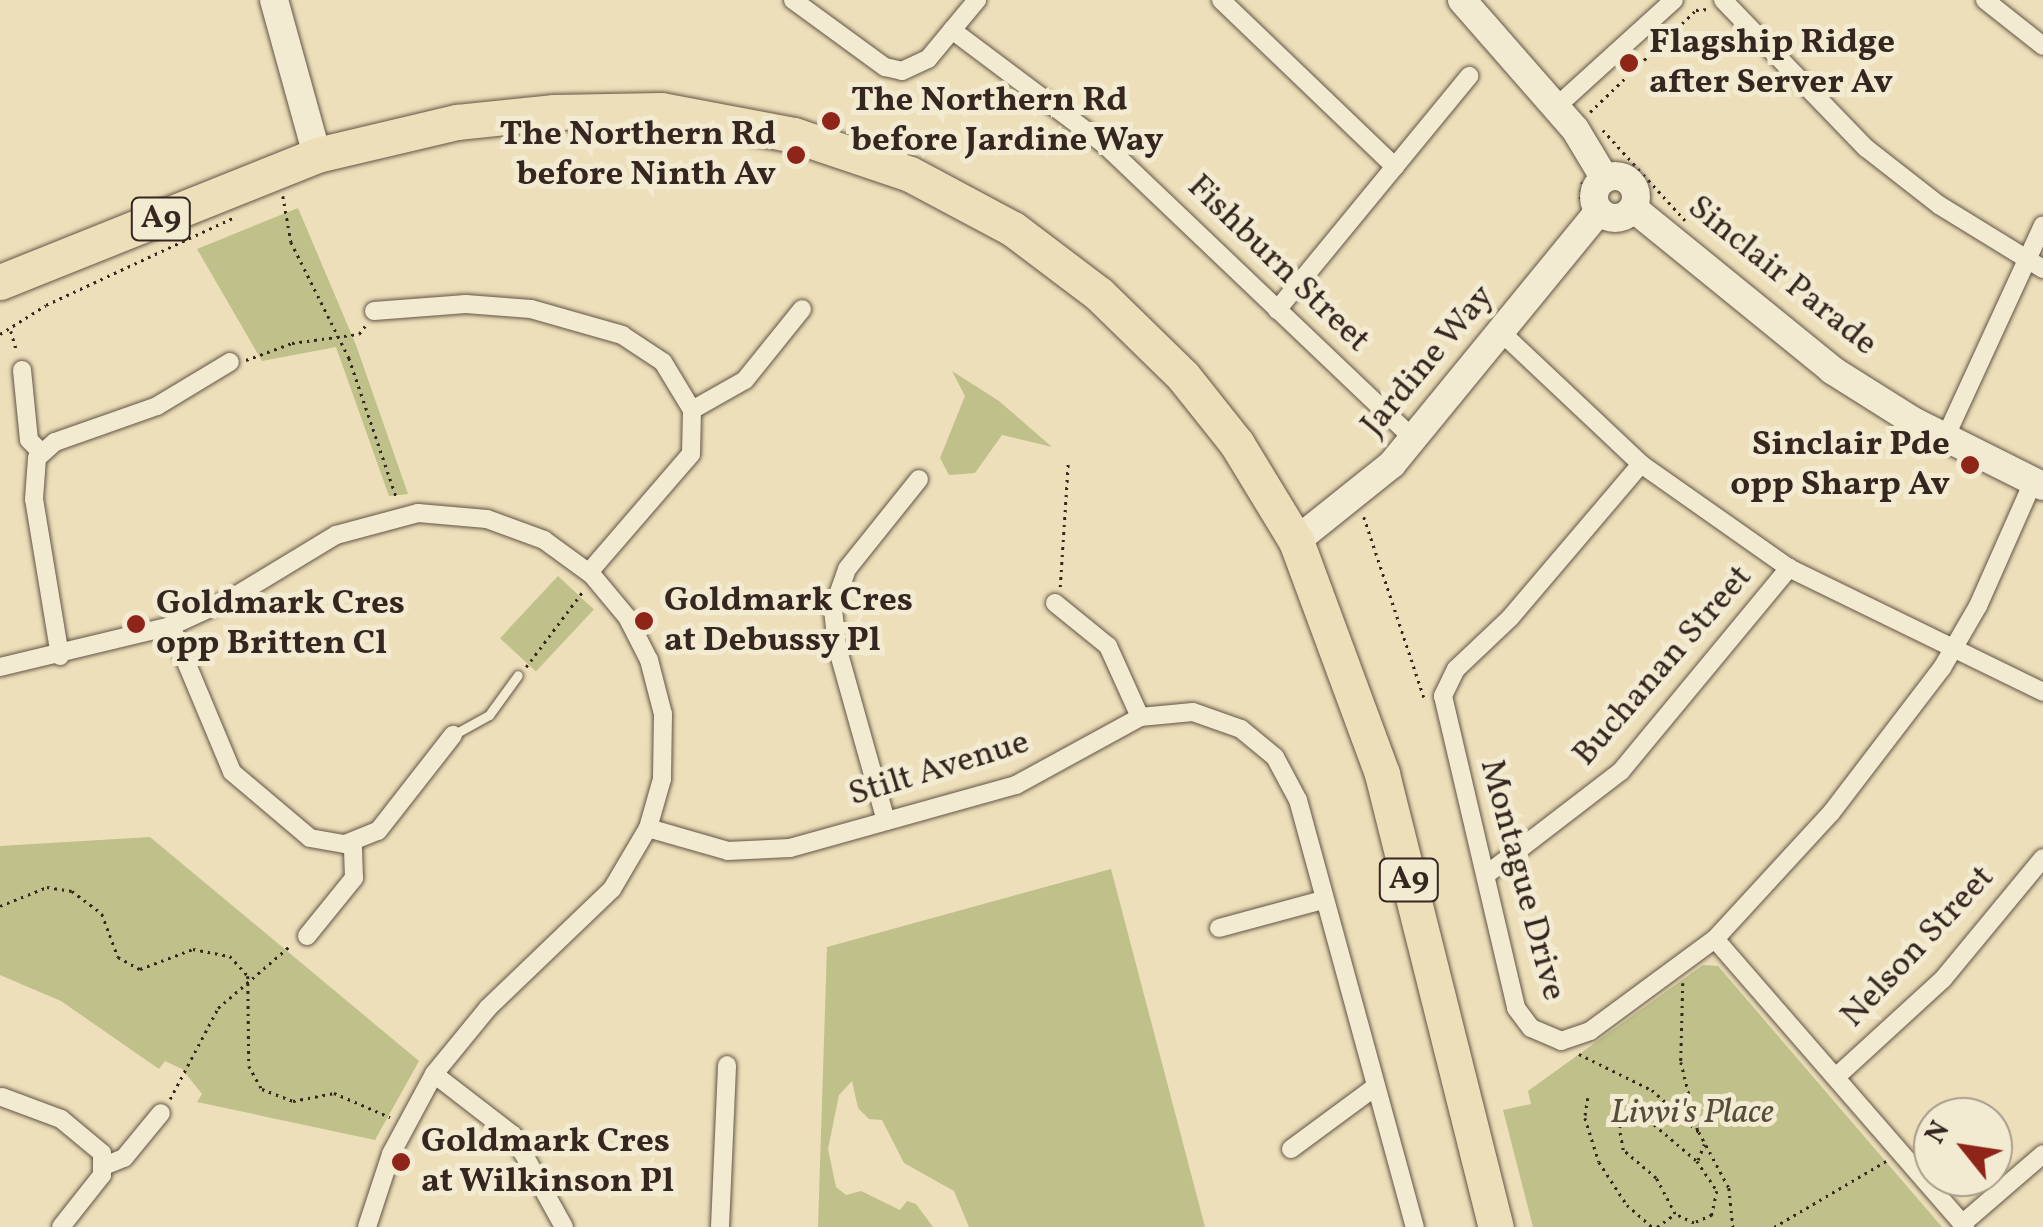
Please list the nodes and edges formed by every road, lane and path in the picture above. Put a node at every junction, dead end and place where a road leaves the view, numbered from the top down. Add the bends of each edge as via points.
1 (274, 0) edge
2 (793, 0) edge
3 (978, 0) edge
4 (1221, 0) edge
5 (1462, 0) edge
6 (1674, 0) edge
7 (1986, 0) edge
8 (1718, 2) edge
9 (952, 30) junction
10 (2043, 46) edge
11 (1470, 76) dead end
12 (1556, 106) junction
13 (317, 154) junction
14 (1395, 167) junction
15 (1605, 179) junction
16 (300, 188) dead end
17 (282, 195) junction
18 (266, 203) dead end
19 (1633, 208) junction
20 (250, 210) dead end
21 (1600, 211) junction
22 (1689, 224) dead end
23 (2043, 226) edge
24 (2035, 265) edge
25 (0, 282) edge
26 (802, 309) dead end
27 (1277, 310) junction
28 (374, 311) joint
29 (11, 330) junction
30 (0, 334) edge
31 (1502, 334) junction
32 (336, 335) junction
33 (230, 362) joint
34 (22, 370) joint
35 (692, 410) junction
36 (1946, 438) junction
37 (1414, 439) junction
38 (41, 452) junction
39 (1068, 462) dead end
40 (1642, 464) junction
41 (919, 479) dead end
42 (2038, 484) edge
43 (402, 515) junction
44 (1364, 516) dead end
45 (1296, 541) junction
46 (1788, 568) junction
47 (589, 572) junction
48 (583, 591) dead end
49 (1055, 603) joint
50 (171, 626) junction
51 (1952, 651) junction
52 (60, 656) junction
53 (0, 667) edge
54 (518, 675) joint
55 (2043, 692) edge
56 (1427, 708) dead end
57 (1140, 717) junction
58 (452, 735) joint
59 (886, 821) junction
60 (648, 828) junction
61 (352, 843) junction
62 (2043, 858) edge
63 (1486, 875) junction
64 (1324, 900) junction
65 (0, 906) edge
66 (1219, 928) dead end
67 (307, 936) joint
68 (1715, 939) junction
69 (1683, 982) dead end
70 (249, 983) junction
71 (1579, 1054) dead end
72 (727, 1065) dead end
73 (434, 1074) junction
74 (1836, 1077) junction
75 (1375, 1088) junction
76 (2, 1097) edge
77 (1588, 1098) dead end
78 (161, 1113) joint
79 (405, 1125) junction
80 (1699, 1132) junction
81 (1705, 1141) junction
82 (1290, 1148) dead end
83 (2043, 1154) edge
84 (1887, 1160) dead end
85 (1697, 1161) junction
86 (104, 1166) junction
87 (1675, 1214) junction
88 (1964, 1225) edge
89 (61, 1227) edge
90 (366, 1227) edge
91 (564, 1227) edge
92 (720, 1227) edge
93 (1415, 1227) edge
94 (1496, 1227) edge
95 (1654, 1227) edge
96 (1733, 1227) edge
97 (1774, 1227) edge

1 - 13 street
2 - 9 street via 893,70 920,65
3 - 9 street
4 - 14 street
5 - 12 street
6 - 12 street
7 - 10 street
8 - 22 path via 1696,10 1588,104 1594,120
8 - 24 street via 1866,148
9 - 27 street, Fishburn Street via 1104,144
11 - 14 street
12 - 15 street
13 - 25 highway, A9
13 - 45 highway, A9 via 471,120 619,109 756,126 876,160 1014,230 1124,317 1212,410
14 - 27 street
15 - 19 street via 1630,183
15 - 21 street via 1595,194
16 - 17 path
17 - 18 path
17 - 32 path via 290,242
19 - 21 street via 1617,218
19 - 36 street, Sinclair Parade via 1807,352
20 - 29 path via 46,305
21 - 31 street, Jardine Way
23 - 24 street
24 - 36 street
26 - 35 street via 745,380
27 - 37 street, Fishburn Street
28 - 32 path via 360,334
28 - 35 street via 479,304 582,321 656,355
29 - 30 path
29 - 34 path
31 - 37 street, Jardine Way
31 - 40 street
32 - 33 path
32 - 43 path
33 - 38 street via 157,406
34 - 38 street via 29,440
35 - 47 street via 695,434 687,461
36 - 42 street, Sinclair Parade
37 - 45 street, Jardine Way
38 - 52 street via 34,498
39 - 49 path
40 - 46 street
40 - 63 street, Montague Drive via 1445,686 1444,712
41 - 59 street via 847,569 834,609 837,646
42 - 51 street, Montague Drive
43 - 47 street via 455,514 501,523 544,540
43 - 50 street via 336,535
44 - 56 path
45 - 94 highway, A9 via 1382,774
46 - 51 street
46 - 63 street, Buchanan Street via 1621,771
47 - 60 street via 634,630 659,693 663,766
48 - 54 path
49 - 57 street via 1108,646
50 - 52 street
50 - 61 street via 216,744 240,780 302,834
51 - 55 street
51 - 68 street, Montague Drive via 1862,777
52 - 53 street
54 - 58 lane via 489,715
57 - 59 street, Stilt Avenue via 1016,785
57 - 64 street, Stilt Avenue via 1216,717 1267,748 1294,788
58 - 61 street via 388,822
59 - 60 street, Stilt Avenue via 749,852 714,849
60 - 73 street via 603,898 488,1008
61 - 67 street via 354,878
62 - 74 street, Nelson Street via 1943,979
63 - 68 street, Montague Drive via 1516,1008 1531,1028 1551,1039 1590,1031
64 - 66 street
64 - 75 street, Stilt Avenue
65 - 70 path via 47,887 72,891 102,914 118,957 132,967 150,968 206,948 230,956
67 - 70 path via 273,954
68 - 74 street
69 - 80 path via 1682,1062
70 - 78 path via 218,1008
70 - 79 path via 249,1066 262,1088 292,1101 334,1093
71 - 80 path via 1652,1090
72 - 92 street
73 - 79 street
73 - 91 street via 513,1135
74 - 88 street
75 - 82 street
75 - 93 street, Stilt Avenue
76 - 86 street via 68,1123 100,1148
77 - 95 path via 1585,1118 1599,1162 1627,1205
78 - 86 street via 124,1158
79 - 90 street
80 - 81 path
81 - 85 path
81 - 96 path via 1729,1188
83 - 88 street
84 - 97 path
85 - 87 path via 1717,1191 1712,1215 1694,1223
85 - 87 path via 1644,1112 1632,1113 1619,1127 1623,1150 1656,1178
86 - 89 street
87 - 95 path

